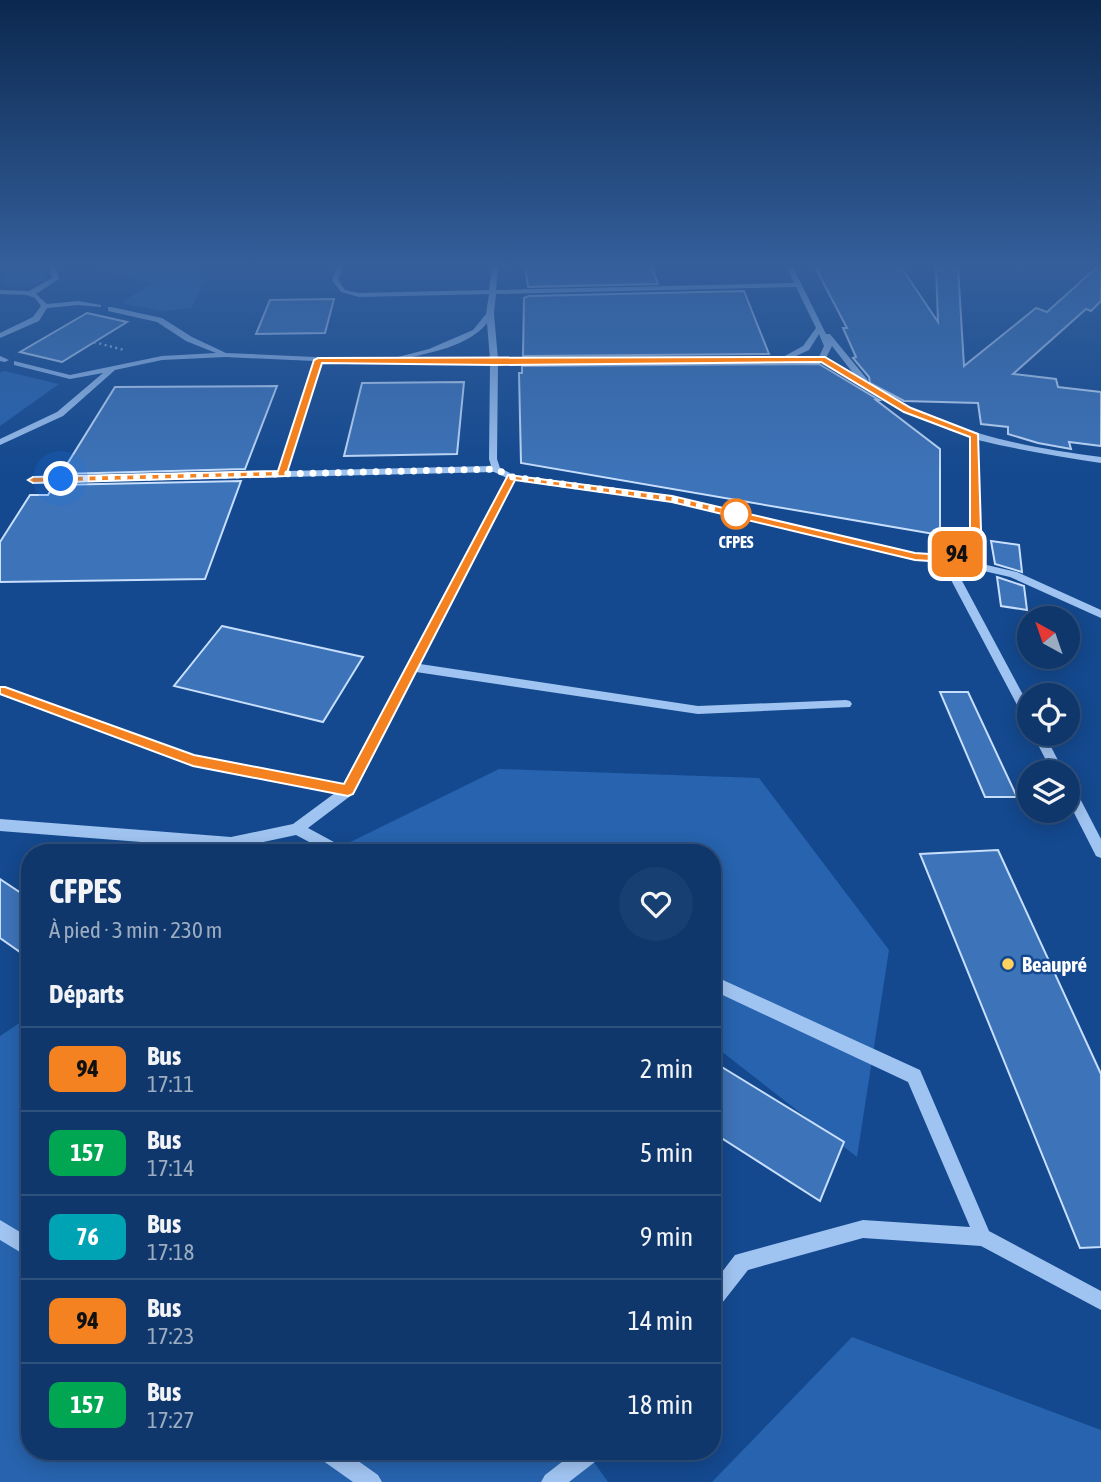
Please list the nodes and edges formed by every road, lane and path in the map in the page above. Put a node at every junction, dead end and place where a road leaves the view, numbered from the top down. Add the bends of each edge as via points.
1 (185, 336) edge
2 (466, 336) edge
3 (493, 336) edge
4 (814, 336) edge
5 (824, 336) edge
6 (827, 336) edge
7 (94, 342) dead end
8 (128, 351) dead end
9 (225, 355) junction
10 (782, 359) junction
11 (822, 359) junction
12 (318, 360) junction
13 (381, 362) junction
14 (495, 362) junction
15 (17, 363) dead end
16 (114, 367) junction
17 (879, 395) junction
18 (974, 436) junction
19 (0, 442) edge
20 (1101, 460) edge
21 (496, 469) junction
22 (282, 474) junction
23 (512, 477) junction
24 (33, 480) dead end
25 (944, 558) junction
26 (1101, 614) edge
27 (412, 667) junction
28 (0, 690) edge
29 (1017, 695) edge
30 (846, 704) dead end
31 (348, 790) junction
32 (1080, 812) edge
33 (0, 825) edge
34 (297, 829) junction
35 (325, 844) edge
36 (1101, 852) edge
37 (721, 986) edge
38 (0, 1229) edge
39 (983, 1237) junction
40 (21, 1243) edge
41 (721, 1289) edge
42 (1101, 1301) edge
43 (339, 1460) edge
44 (581, 1460) edge
45 (371, 1482) edge
46 (552, 1482) edge

1 - 9 street
2 - 13 street via 431,351
3 - 14 street
4 - 10 street via 806,348
5 - 11 street via 828,346
6 - 17 street
7 - 8 path
9 - 12 street
9 - 16 street via 162,358
10 - 11 street
10 - 14 street
11 - 17 street
12 - 13 street
12 - 22 street
13 - 14 street
14 - 21 street
15 - 16 street via 70,377
16 - 19 street via 60,414
17 - 18 street
18 - 20 street
18 - 25 street via 976,530 968,551
21 - 22 street
21 - 23 street
22 - 24 street
23 - 25 street via 672,499 915,557
23 - 27 street
25 - 26 street via 1013,574
25 - 29 street
27 - 30 street via 698,710
27 - 31 street
28 - 31 street via 193,760
31 - 34 street
32 - 36 street
33 - 34 street via 232,843
34 - 35 street
37 - 39 street via 914,1076
38 - 40 street
39 - 41 street via 863,1229 742,1262
39 - 42 street
43 - 45 street
44 - 46 street

